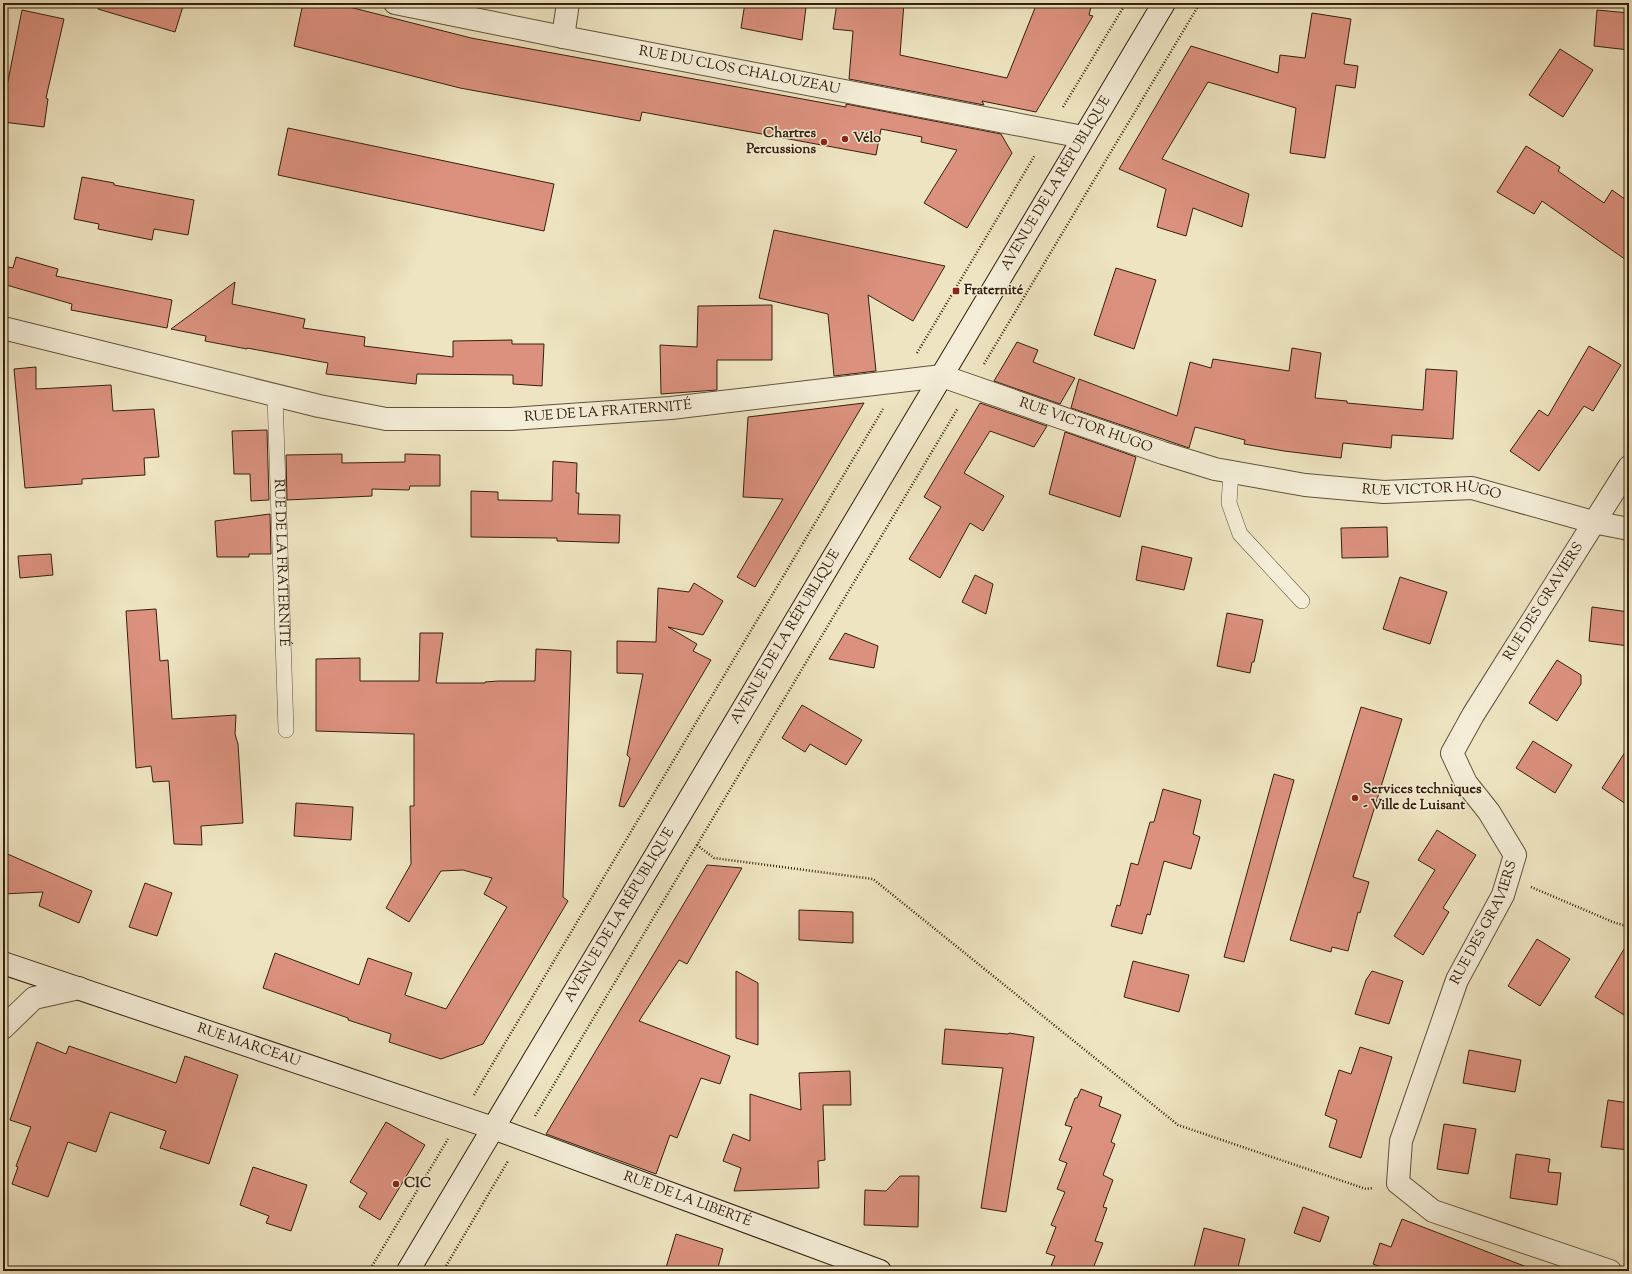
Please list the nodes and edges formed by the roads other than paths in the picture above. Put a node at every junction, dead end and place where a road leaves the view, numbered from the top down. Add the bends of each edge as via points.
1 (395, 3) edge
2 (568, 3) edge
3 (1164, 3) edge
4 (563, 37) junction
5 (1084, 137) junction
6 (3, 328) edge
7 (942, 376) junction
8 (275, 396) junction
9 (1629, 467) edge
10 (1231, 472) junction
11 (1593, 522) junction
12 (1629, 529) edge
13 (1302, 602) dead end
14 (286, 730) dead end
15 (3, 963) edge
16 (79, 988) junction
17 (3, 1028) edge
18 (494, 1128) junction
19 (875, 1270) edge
20 (408, 1271) edge
21 (1610, 1271) edge

1 - 4 street, RUE DU CLOS CHALOUZEAU
2 - 4 street
3 - 5 street, AVENUE DE LA RÉPUBLIQUE
4 - 5 street, RUE DU CLOS CHALOUZEAU
5 - 7 street, AVENUE DE LA RÉPUBLIQUE
6 - 8 street, RUE DE LA FRATERNITÉ
7 - 8 street, RUE DE LA FRATERNITÉ via 672,408 511,419 386,419
7 - 10 street, RUE VICTOR HUGO via 1163,453
7 - 18 street, AVENUE DE LA RÉPUBLIQUE
8 - 14 lane, RUE DE LA FRATERNITÉ
9 - 11 street, RUE DES GRAVIERS
10 - 11 street, RUE VICTOR HUGO via 1305,485 1384,492 1472,488
10 - 13 lane via 1229,503 1240,534
11 - 12 street, RUE VICTOR HUGO
11 - 21 street, RUE DES GRAVIERS via 1472,715 1452,753 1466,783 1489,812 1515,855 1503,895 1457,980 1401,1141 1398,1183 1432,1211
15 - 16 street, RUE MARCEAU
16 - 17 street via 34,998
16 - 18 street, RUE MARCEAU
18 - 19 street, RUE DE LA LIBERTÉ
18 - 20 street, AVENUE DE LA RÉPUBLIQUE

